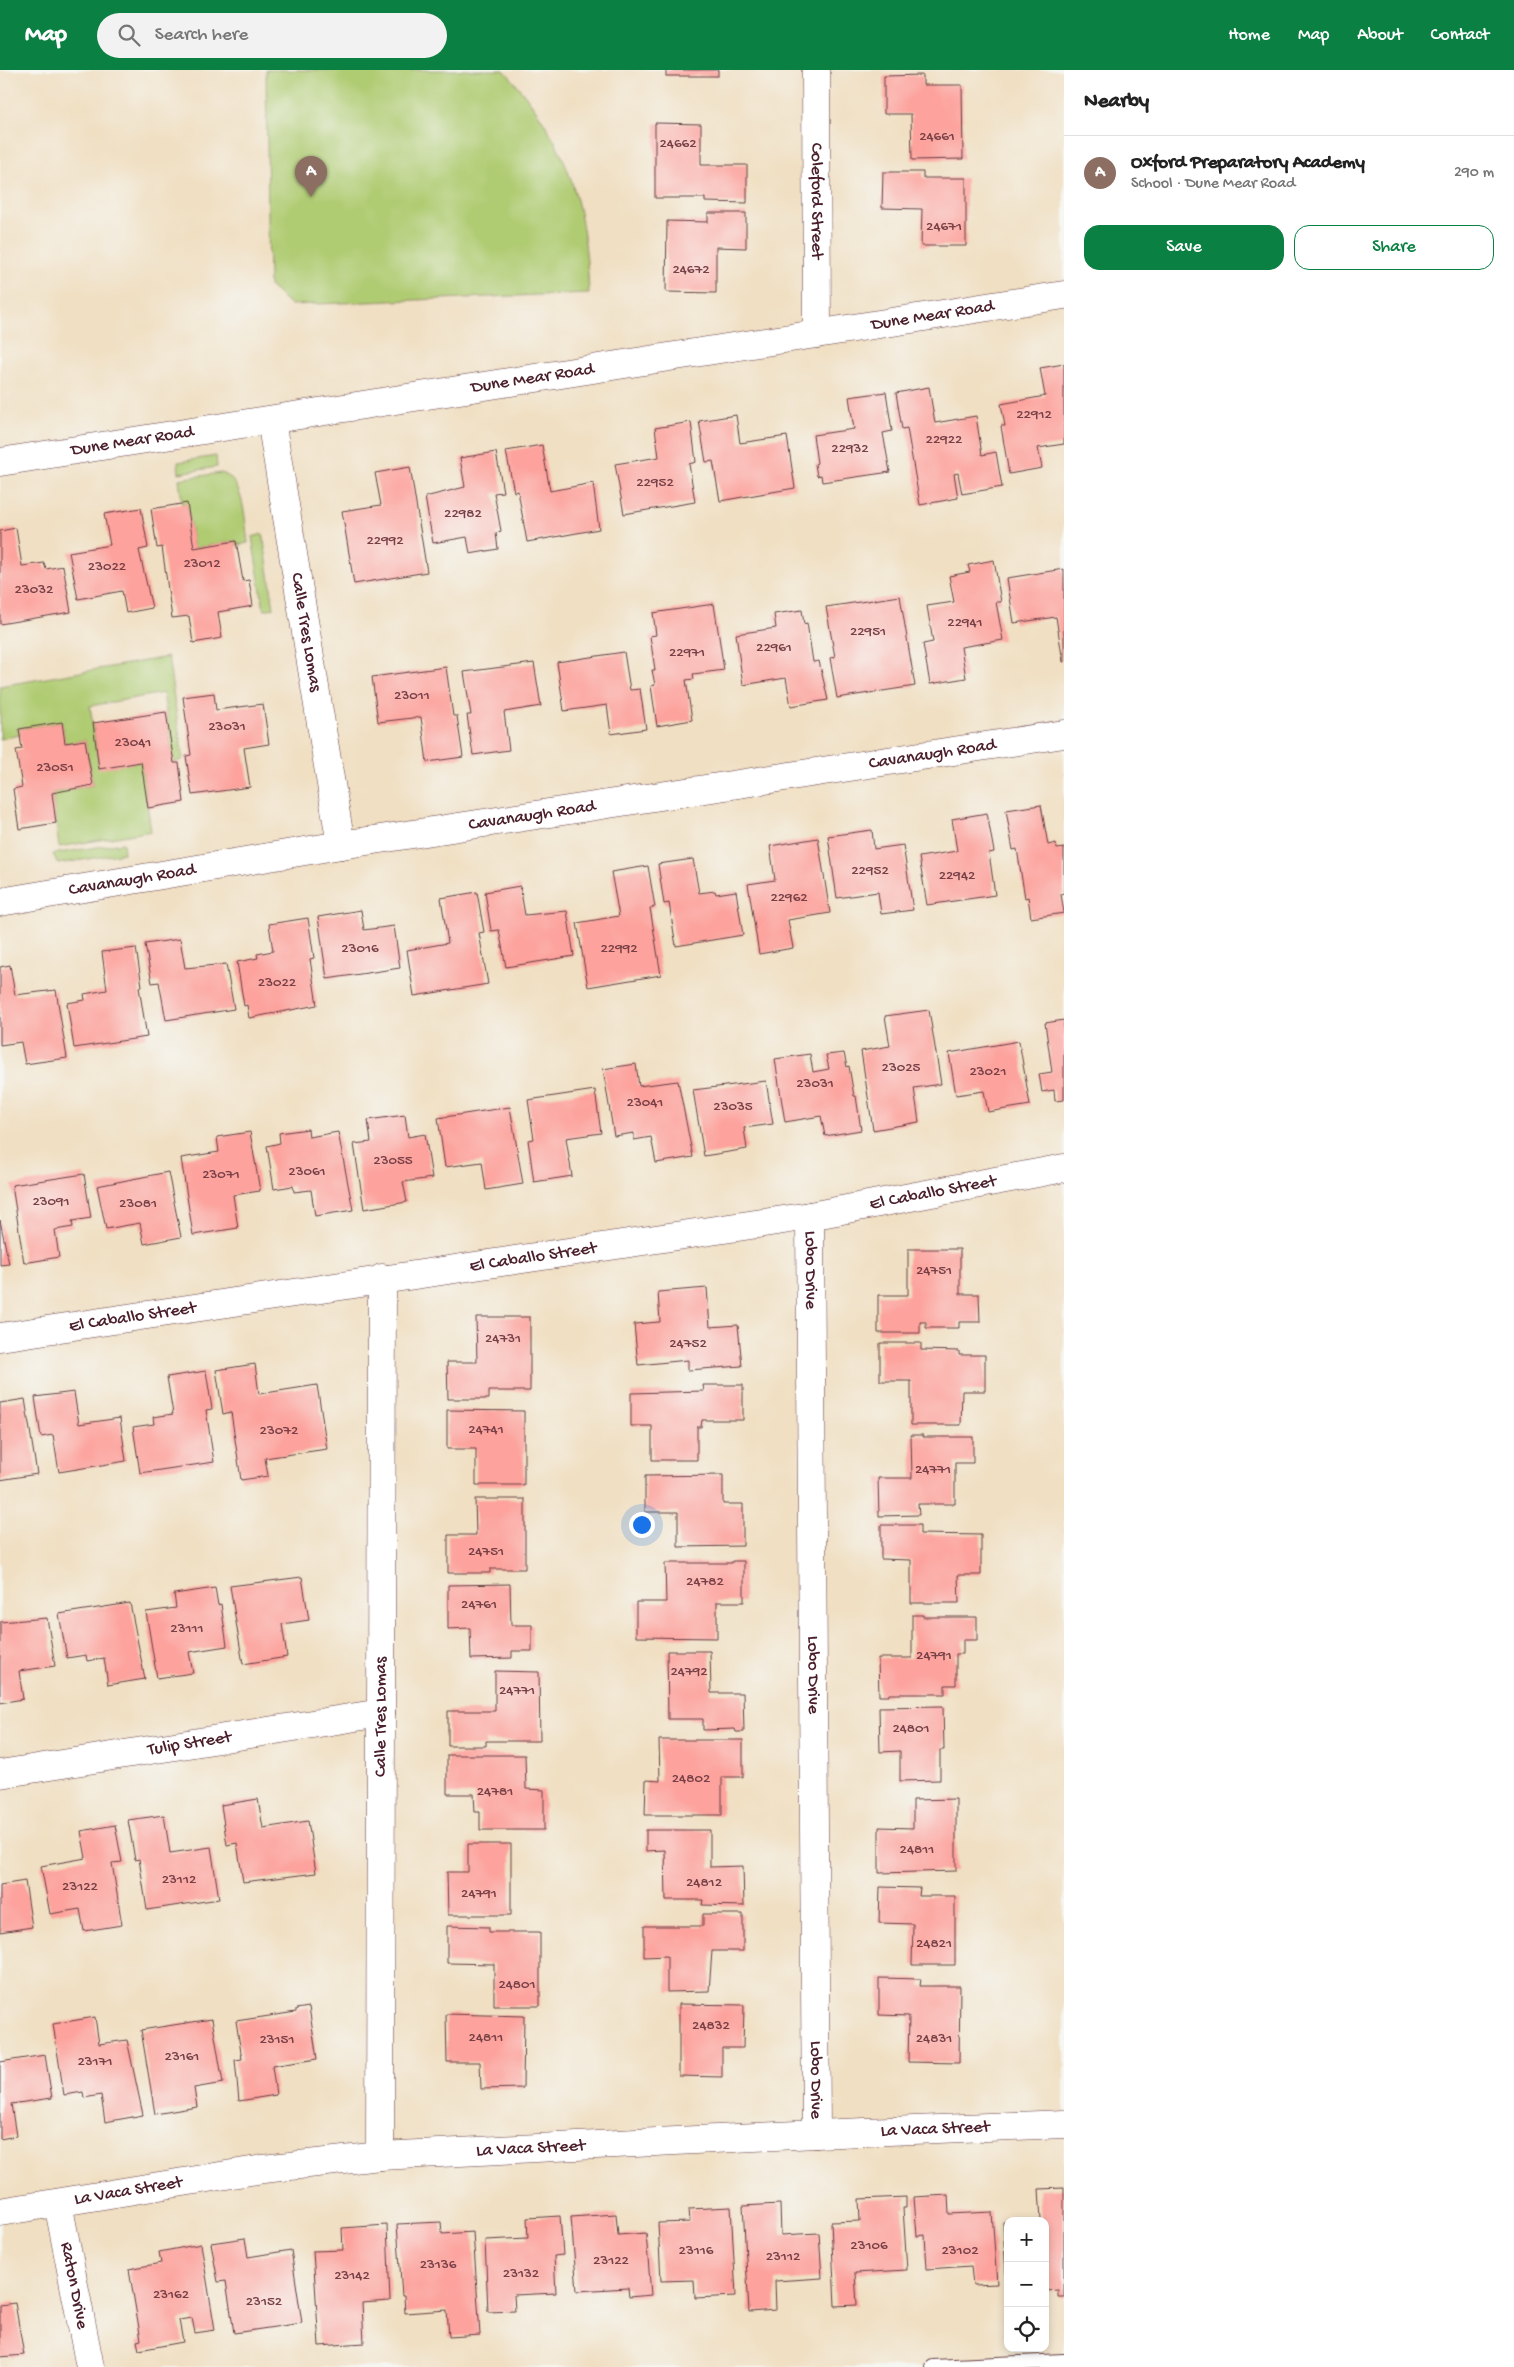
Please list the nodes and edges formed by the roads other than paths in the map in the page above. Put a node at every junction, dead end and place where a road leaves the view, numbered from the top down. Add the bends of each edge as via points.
1 (816, 70) edge
2 (1064, 295) edge
3 (818, 334) junction
4 (271, 420) junction
5 (0, 462) edge
6 (1064, 734) edge
7 (341, 845) junction
8 (0, 902) edge
9 (1064, 1168) edge
10 (810, 1216) junction
11 (382, 1278) junction
12 (0, 1337) edge
13 (381, 1713) junction
14 (0, 1774) edge
15 (1064, 2124) edge
16 (816, 2134) junction
17 (380, 2156) junction
18 (58, 2203) junction
19 (0, 2212) edge
20 (1064, 2361) edge
21 (90, 2367) edge
22 (933, 2367) edge

1 - 3 street, Coleford Street
2 - 3 street, Dune Mear Road
3 - 4 street, Dune Mear Road
4 - 5 street, Dune Mear Road
4 - 7 street, Calle Tres Lomas
6 - 7 street, Cavanaugh Road
7 - 8 street, Cavanaugh Road
9 - 10 street, El Caballo Street
10 - 11 street, El Caballo Street
10 - 16 street, Lobo Drive
11 - 12 street, El Caballo Street
11 - 13 street, Calle Tres Lomas
13 - 14 street, Tulip Street
13 - 17 street, Calle Tres Lomas
15 - 16 street, La Vaca Street
16 - 17 street, La Vaca Street
17 - 18 street, La Vaca Street via 263,2169
18 - 19 street, La Vaca Street
18 - 21 street, Raton Drive
20 - 22 lane

